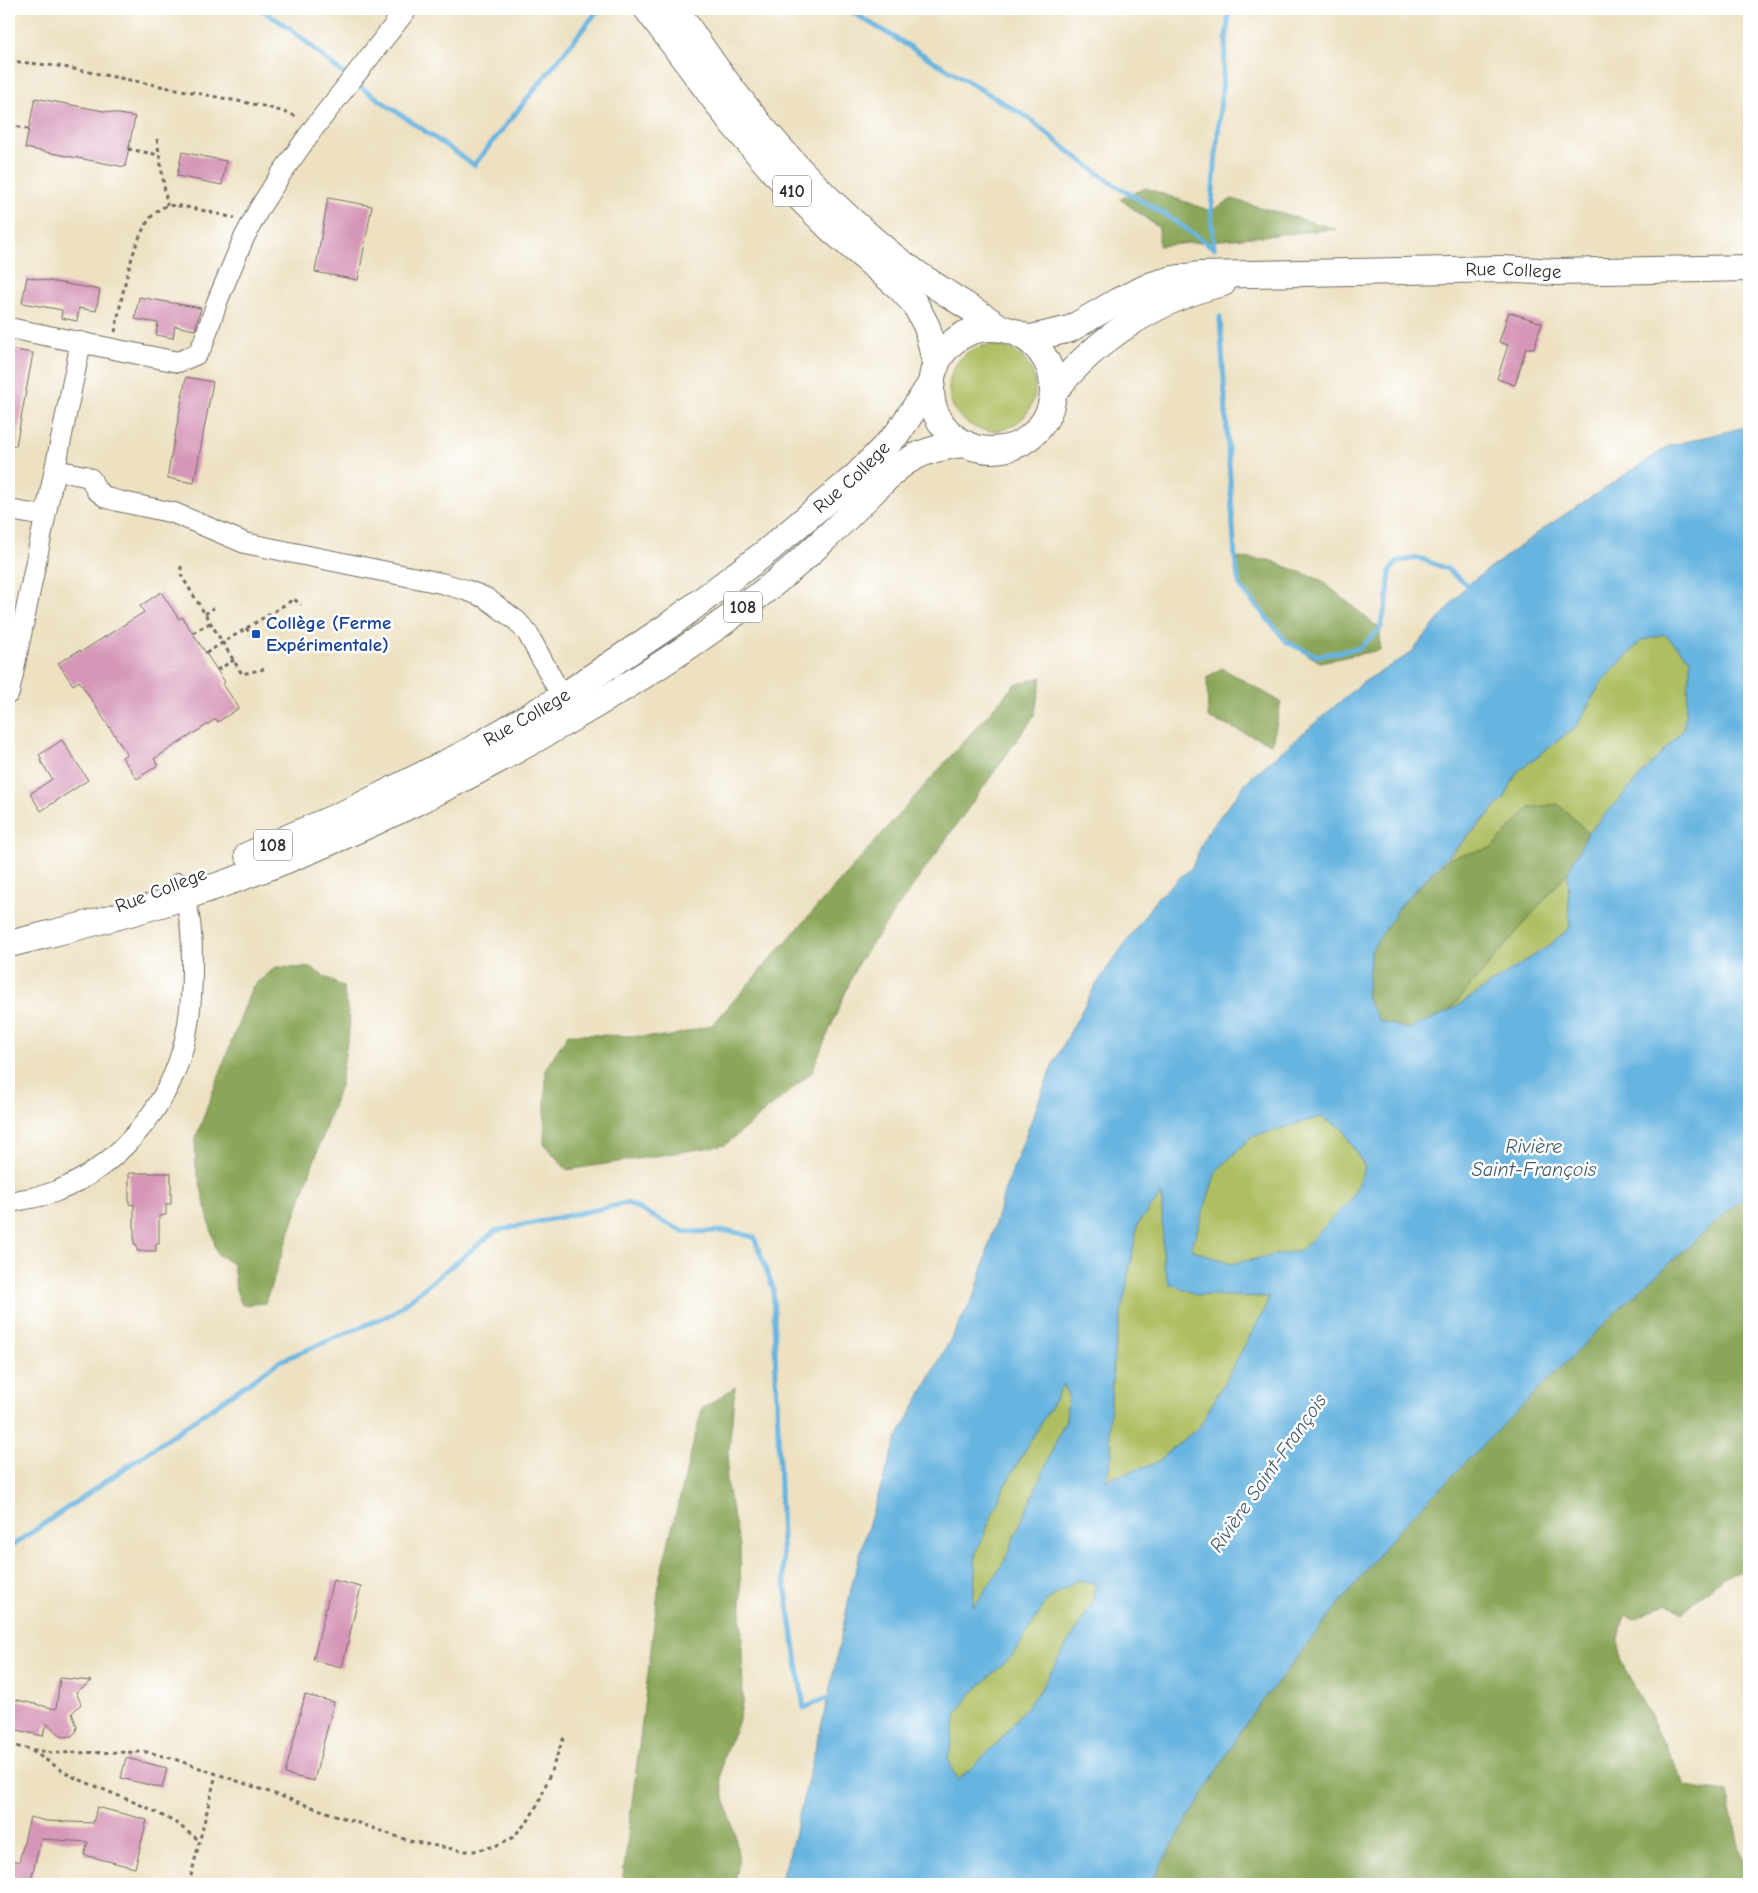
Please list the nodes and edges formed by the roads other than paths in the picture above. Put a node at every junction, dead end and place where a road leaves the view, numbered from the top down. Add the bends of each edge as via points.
1 (407, 9) edge
2 (647, 9) edge
3 (676, 9) edge
4 (1749, 268) edge
5 (1278, 273) junction
6 (9, 328) edge
7 (1002, 328) junction
8 (1027, 339) junction
9 (81, 342) junction
10 (934, 374) junction
11 (1053, 393) junction
12 (966, 444) junction
13 (55, 470) junction
14 (9, 510) edge
15 (45, 516) junction
16 (9, 693) edge
17 (562, 697) junction
18 (182, 890) junction
19 (9, 944) edge
20 (9, 1202) edge

1 - 9 lane via 281,174 252,222 197,354 178,362
2 - 10 main road, 410 via 732,123 773,171 914,304 930,334
3 - 7 main road, 410 via 714,67 751,114 820,191 888,252
4 - 5 main road, Rue College
5 - 8 main road, Rue College via 1211,274 1167,281 1125,297 1070,329
5 - 11 main road, Rue College via 1219,284 1138,318 1090,353
6 - 9 lane
7 - 8 main road, Rue College / 108
7 - 10 main road, Rue College / 108 via 980,329 961,336 945,350
8 - 11 main road, Rue College / 108 via 1049,366
9 - 13 lane
10 - 12 main road, Rue College / 108 via 933,402 941,421
10 - 17 main road, Rue College / 108 via 904,425 856,476 725,584
11 - 12 main road, Rue College / 108 via 1044,420 1026,439 1000,449
12 - 18 main road, Rue College / 108 via 934,449 907,461 826,539 762,594 640,678 542,736 436,792 344,835 260,870
13 - 15 lane
13 - 17 lane via 91,479 96,490 107,498 174,513 245,543 442,583 486,598 504,610 528,634
14 - 15 lane
15 - 16 lane
17 - 18 main road, Rue College / 108 via 462,755 362,806
18 - 19 main road, Rue College / 108
18 - 20 lane via 192,926 192,992 182,1052 168,1087 148,1118 120,1150 88,1176 56,1192

